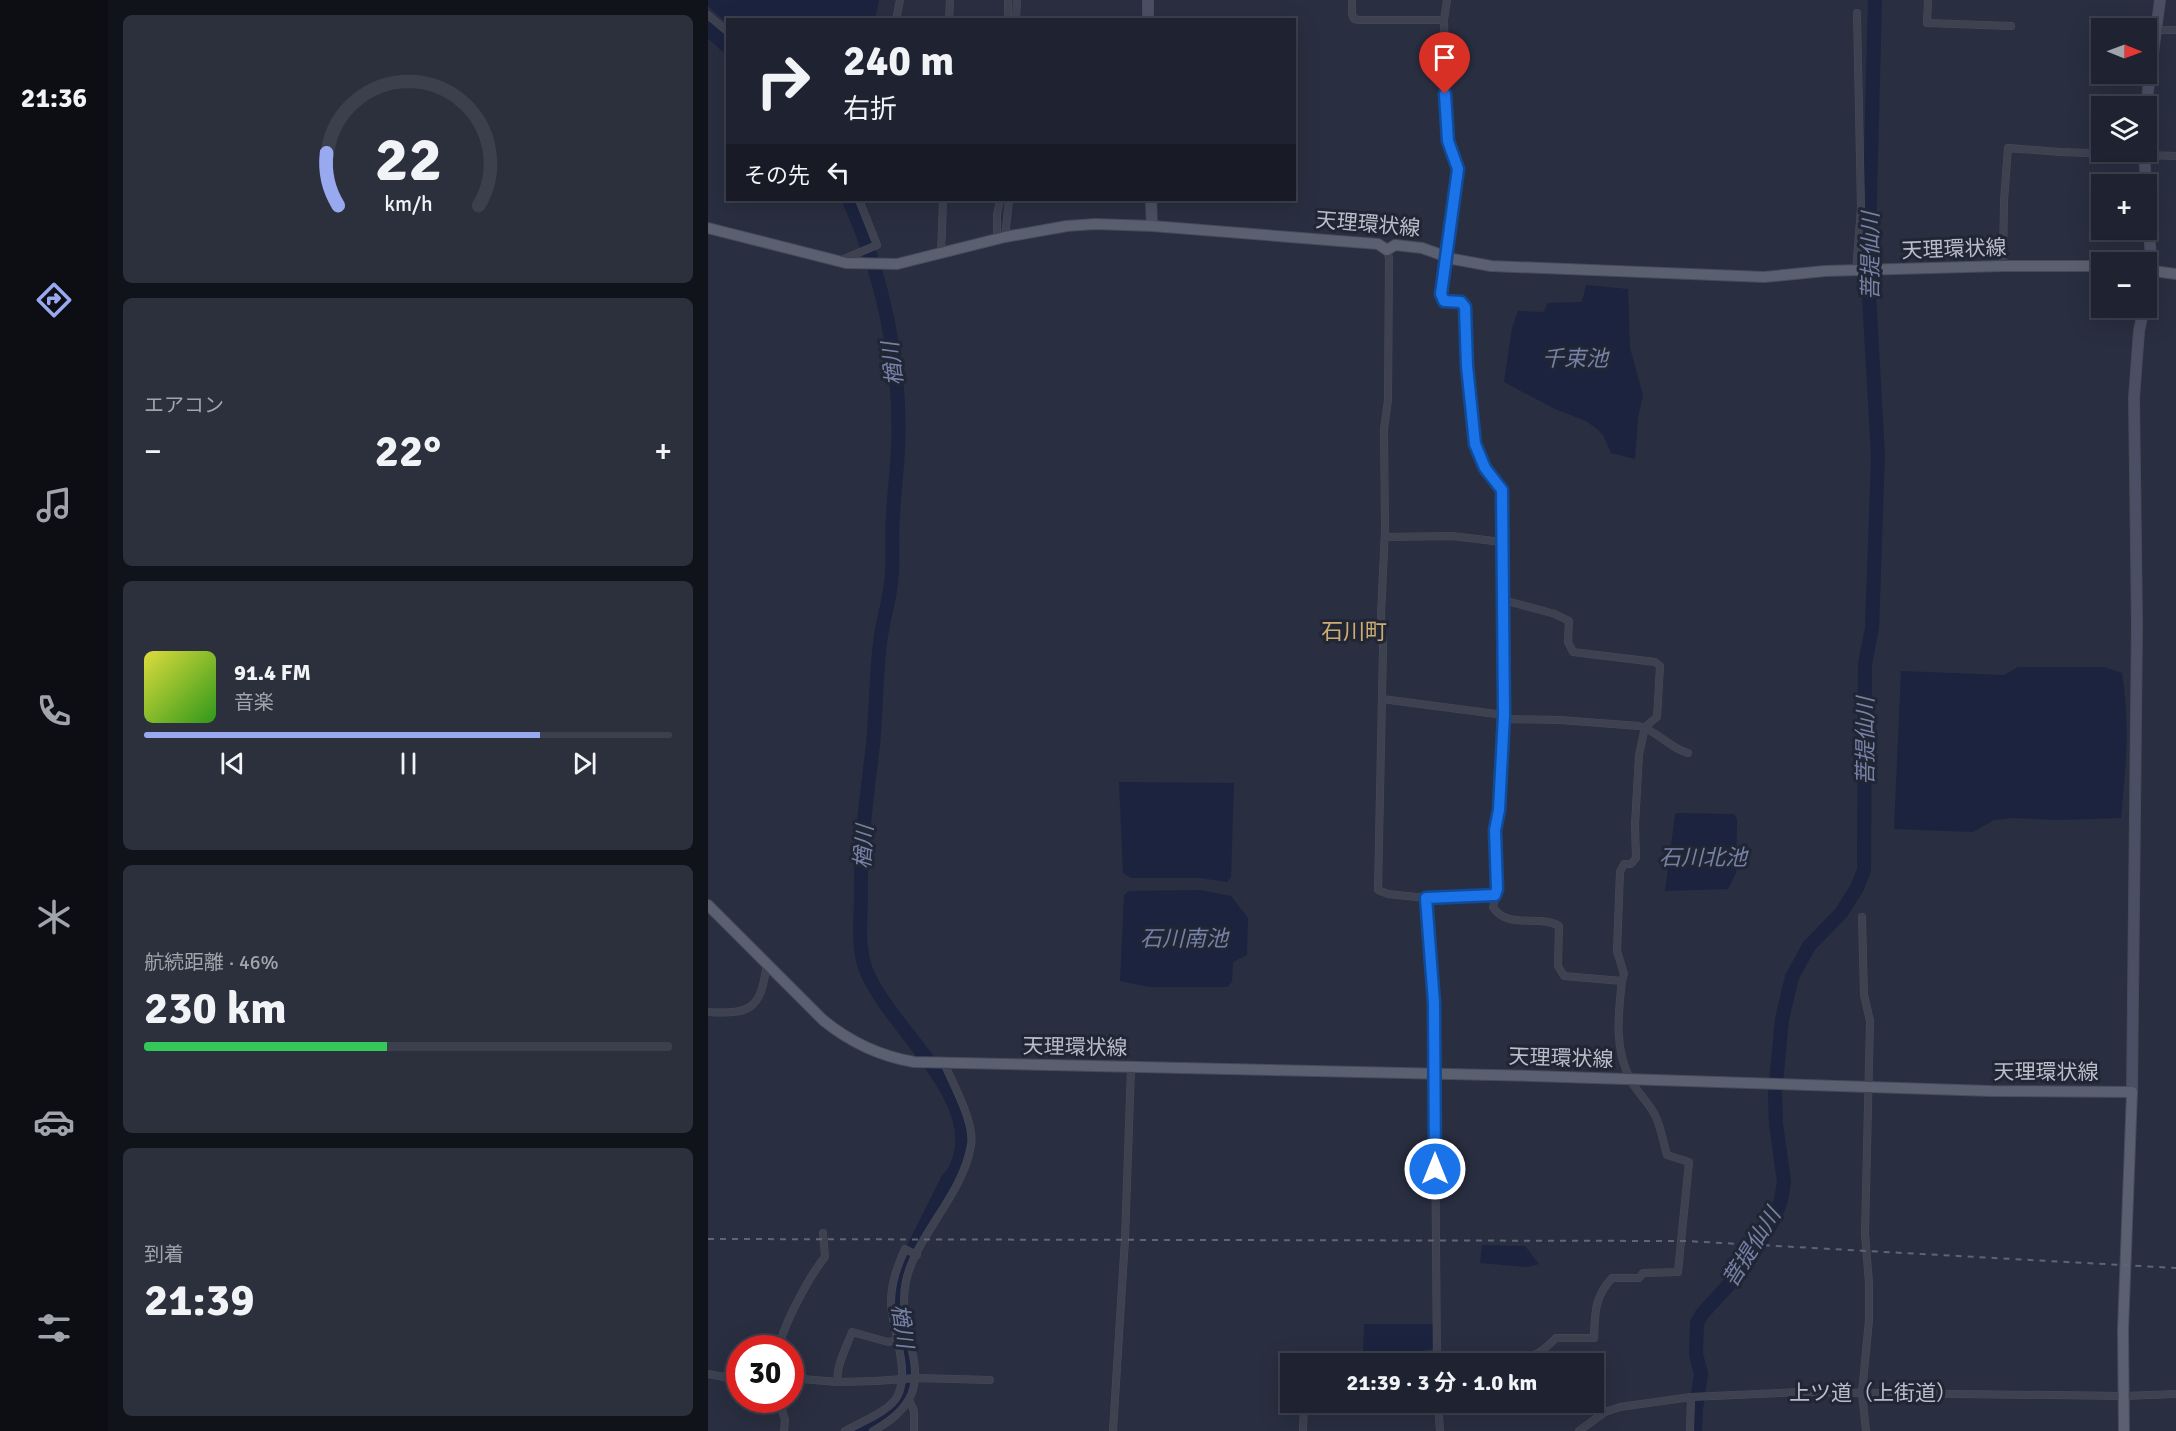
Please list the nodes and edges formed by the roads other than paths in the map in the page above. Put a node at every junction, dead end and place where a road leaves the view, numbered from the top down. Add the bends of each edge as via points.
1 (900, 0) edge
2 (950, 0) edge
3 (1008, 0) edge
4 (1017, 0) edge
5 (1148, 0) edge
6 (1352, 0) edge
7 (1447, 0) edge
8 (1928, 0) edge
9 (2160, 0) edge
10 (1857, 13) dead end
11 (708, 15) edge
12 (896, 18) edge
13 (949, 18) edge
14 (1008, 18) edge
15 (1016, 18) edge
16 (1148, 18) edge
17 (1444, 20) junction
18 (2157, 22) edge
19 (2011, 26) dead end
20 (726, 30) edge
21 (2157, 30) edge
22 (2176, 30) edge
23 (2091, 151) edge
24 (2157, 154) edge
25 (2176, 156) edge
26 (859, 201) edge
27 (943, 201) edge
28 (1000, 201) edge
29 (1009, 201) edge
30 (1151, 201) edge
31 (1152, 226) junction
32 (708, 228) edge
33 (1001, 238) junction
34 (1387, 250) junction
35 (941, 254) junction
36 (1445, 255) junction
37 (838, 261) junction
38 (2003, 266) junction
39 (2091, 266) edge
40 (1857, 271) junction
41 (2157, 272) edge
42 (2176, 274) edge
43 (2142, 318) edge
44 (1384, 537) junction
45 (1502, 542) junction
46 (1503, 600) junction
47 (1382, 699) junction
48 (1504, 717) junction
49 (1645, 727) junction
50 (1688, 753) dead end
51 (1495, 895) junction
52 (1426, 898) junction
53 (708, 905) edge
54 (1862, 917) dead end
55 (767, 963) junction
56 (1622, 981) junction
57 (708, 1012) edge
58 (941, 1063) junction
59 (1131, 1068) junction
60 (1434, 1075) junction
61 (1631, 1080) junction
62 (1870, 1086) junction
63 (2132, 1092) junction
64 (824, 1233) dead end
65 (917, 1255) junction
66 (783, 1335) edge
67 (910, 1338) junction
68 (897, 1341) junction
69 (1437, 1353) edge
70 (1537, 1353) edge
71 (708, 1374) edge
72 (726, 1375) edge
73 (915, 1378) junction
74 (804, 1379) edge
75 (902, 1379) junction
76 (990, 1380) dead end
77 (838, 1382) junction
78 (1862, 1393) junction
79 (2176, 1394) edge
80 (2124, 1396) junction
81 (1691, 1398) junction
82 (909, 1400) junction
83 (782, 1413) edge
84 (1304, 1413) edge
85 (1439, 1413) edge
86 (784, 1431) edge
87 (845, 1431) edge
88 (873, 1431) edge
89 (914, 1431) edge
90 (1113, 1431) edge
91 (1303, 1431) edge
92 (1440, 1431) edge
93 (1579, 1431) edge
94 (1690, 1431) edge
95 (1866, 1431) edge
96 (2124, 1431) edge

1 - 12 street
2 - 13 street
3 - 14 street
4 - 15 street
5 - 16 street
6 - 17 street via 1352,14 1359,20
7 - 17 street
8 - 19 street via 1927,23
9 - 18 street
10 - 40 street via 1861,208
11 - 20 street
17 - 36 street via 1448,141 1458,169
21 - 22 street
23 - 38 street via 2008,148
24 - 25 street
26 - 37 street via 877,245
27 - 35 street
28 - 33 street via 997,214
29 - 33 street
30 - 31 street
31 - 33 main road, 天理環状線 via 1067,226
31 - 34 main road, 天理環状線 via 1378,244
32 - 37 main road, 天理環状線
33 - 35 main road, 天理環状線
34 - 36 main road, 天理環状線 via 1395,245
34 - 44 street
35 - 37 main road, 天理環状線 via 897,264
36 - 40 main road, 天理環状線 via 1491,266 1667,274 1764,277
36 - 45 street via 1441,294 1444,301 1461,302 1465,307 1472,429 1485,468 1502,490
38 - 39 main road, 天理環状線
38 - 40 main road, 天理環状線
41 - 42 main road
43 - 63 street via 2134,398 2137,624
44 - 45 street via 1452,536
44 - 47 street
45 - 46 street
46 - 48 street
46 - 49 street via 1569,621 1568,642 1574,652 1655,662 1660,666 1657,717
47 - 48 street
47 - 52 street via 1378,890
48 - 49 street
48 - 51 street via 1495,830
49 - 50 street via 1677,750
49 - 56 street via 1636,783 1636,858 1631,864 1624,864 1620,872 1617,951 1624,974
51 - 52 street
51 - 56 street via 1493,907 1502,917 1551,921 1559,926 1558,966 1564,976
52 - 60 street via 1434,1003
53 - 55 main road, 天理環状線
54 - 62 street via 1864,995 1870,1021
55 - 57 street via 757,1002 735,1014
55 - 58 main road, 天理環状線 via 823,1020 862,1046 890,1058
56 - 61 street via 1618,1032
58 - 59 main road, 天理環状線
58 - 65 street via 968,1123 972,1144 945,1209
59 - 60 main road, 天理環状線
59 - 90 street
60 - 61 main road, 天理環状線
60 - 69 street
61 - 62 main road, 天理環状線
61 - 70 street via 1655,1115 1667,1155 1689,1162 1678,1272 1643,1272 1639,1278 1612,1278 1600,1291 1594,1338 1556,1338
62 - 63 main road, 天理環状線
62 - 78 street via 1865,1234 1869,1320
63 - 80 main road
64 - 66 street via 825,1257 813,1271
65 - 67 street via 906,1281 904,1306
65 - 68 street via 905,1249 891,1288
67 - 68 street
67 - 73 street
68 - 75 street
68 - 77 street via 852,1332 838,1367
71 - 72 street
73 - 75 street
73 - 76 street
73 - 82 street
74 - 77 street
75 - 77 street
75 - 87 street via 892,1403
78 - 80 street, 上ツ道（上街道）
78 - 81 street, 上ツ道（上街道）
78 - 95 street
79 - 80 street, 上ツ道（上街道）
80 - 96 main road
81 - 93 street, 上ツ道（上街道） via 1620,1407 1605,1412
81 - 94 street
82 - 88 street via 888,1423
82 - 89 street via 914,1411
83 - 86 street
84 - 91 street
85 - 92 street

